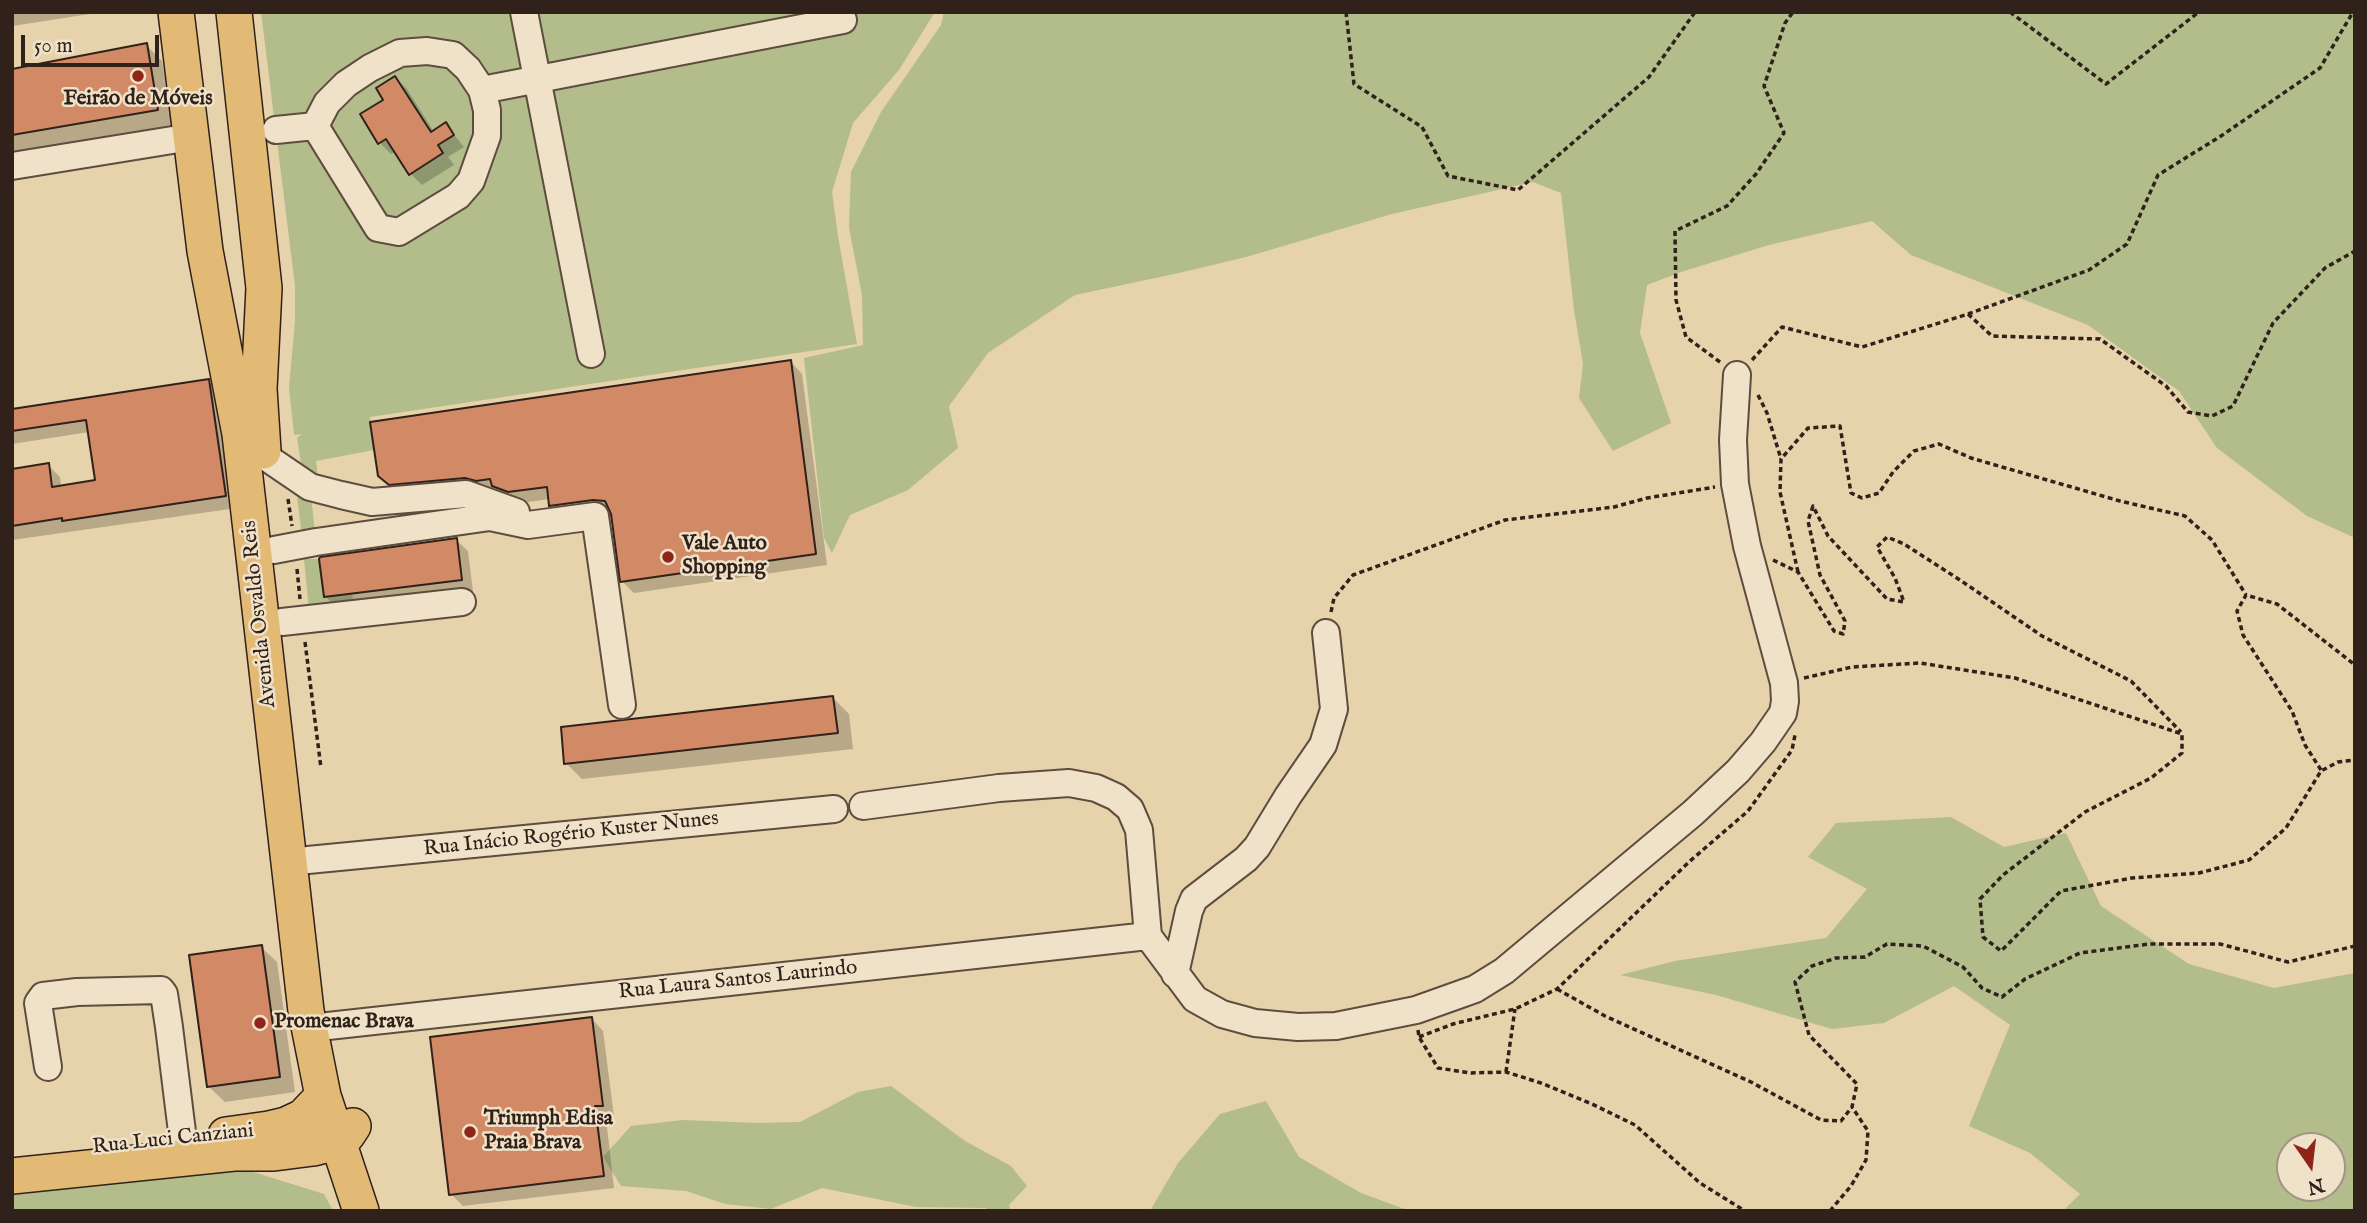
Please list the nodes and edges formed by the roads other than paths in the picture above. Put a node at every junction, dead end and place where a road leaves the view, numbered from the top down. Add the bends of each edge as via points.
1 (176, 12) edge
2 (234, 12) edge
3 (524, 12) edge
4 (843, 20) dead end
5 (537, 79) junction
6 (482, 90) junction
7 (315, 126) junction
8 (276, 130) dead end
9 (191, 137) junction
10 (12, 166) edge
11 (260, 242) junction
12 (205, 251) junction
13 (591, 355) dead end
14 (1737, 375) road end
15 (263, 455) junction
16 (501, 513) junction
17 (274, 550) junction
18 (462, 602) dead end
19 (282, 622) junction
20 (1326, 633) road end
21 (622, 705) dead end
22 (863, 806) dead end
23 (834, 809) dead end
24 (308, 860) junction
25 (1148, 936) junction
26 (1175, 974) junction
27 (328, 1027) junction
28 (48, 1067) dead end
29 (323, 1096) junction
30 (345, 1133) junction
31 (183, 1140) junction
32 (274, 1153) junction
33 (12, 1158) edge
34 (12, 1176) edge
35 (367, 1207) edge

1 - 9 main road, Avenida Osvaldo Reis
2 - 11 main road, Avenida Osvaldo Reis
3 - 5 street
4 - 5 street
5 - 6 street
5 - 13 street
6 - 7 street via 453,55 400,53 346,83 327,103
6 - 7 street via 487,136 471,181 458,196 399,232 378,228
7 - 8 street
9 - 10 street
9 - 12 main road, Avenida Osvaldo Reis
11 - 12 main road via 251,251 229,258
11 - 15 main road, Avenida Osvaldo Reis
12 - 29 main road, Avenida Osvaldo Reis via 240,435 306,1011
14 - 26 street via 1735,484 1747,546 1797,683 1783,713 1738,771 1504,971 1475,989 1416,1010 1336,1026 1298,1027 1222,1014 1195,999
15 - 16 street via 310,487 341,495 372,502 466,494
15 - 17 main road, Avenida Osvaldo Reis
16 - 17 street
16 - 21 street via 528,525 595,516
17 - 19 main road, Avenida Osvaldo Reis
18 - 19 street
19 - 24 main road, Avenida Osvaldo Reis
20 - 26 street via 1334,709 1324,745 1257,847 1194,899
22 - 25 street via 1069,783 1116,797 1130,809 1139,830
23 - 24 street, Rua Inácio Rogério Kuster Nunes
24 - 27 main road, Avenida Osvaldo Reis
25 - 26 street
25 - 27 street, Rua Laura Santos Laurindo
27 - 30 main road, Avenida Osvaldo Reis
28 - 31 street via 38,1003 43,996 160,990
29 - 30 main road, Avenida Osvaldo Reis
29 - 31 main road, Rua Luci Canziani via 303,1117 286,1125
30 - 32 main road, Rua Luci Canziani via 313,1148
30 - 35 main road, Avenida Osvaldo Reis
31 - 33 main road, Rua Luci Canziani
32 - 34 main road, Rua Luci Canziani
32 - 35 main road, Rua Luci Canziani via 317,1170

